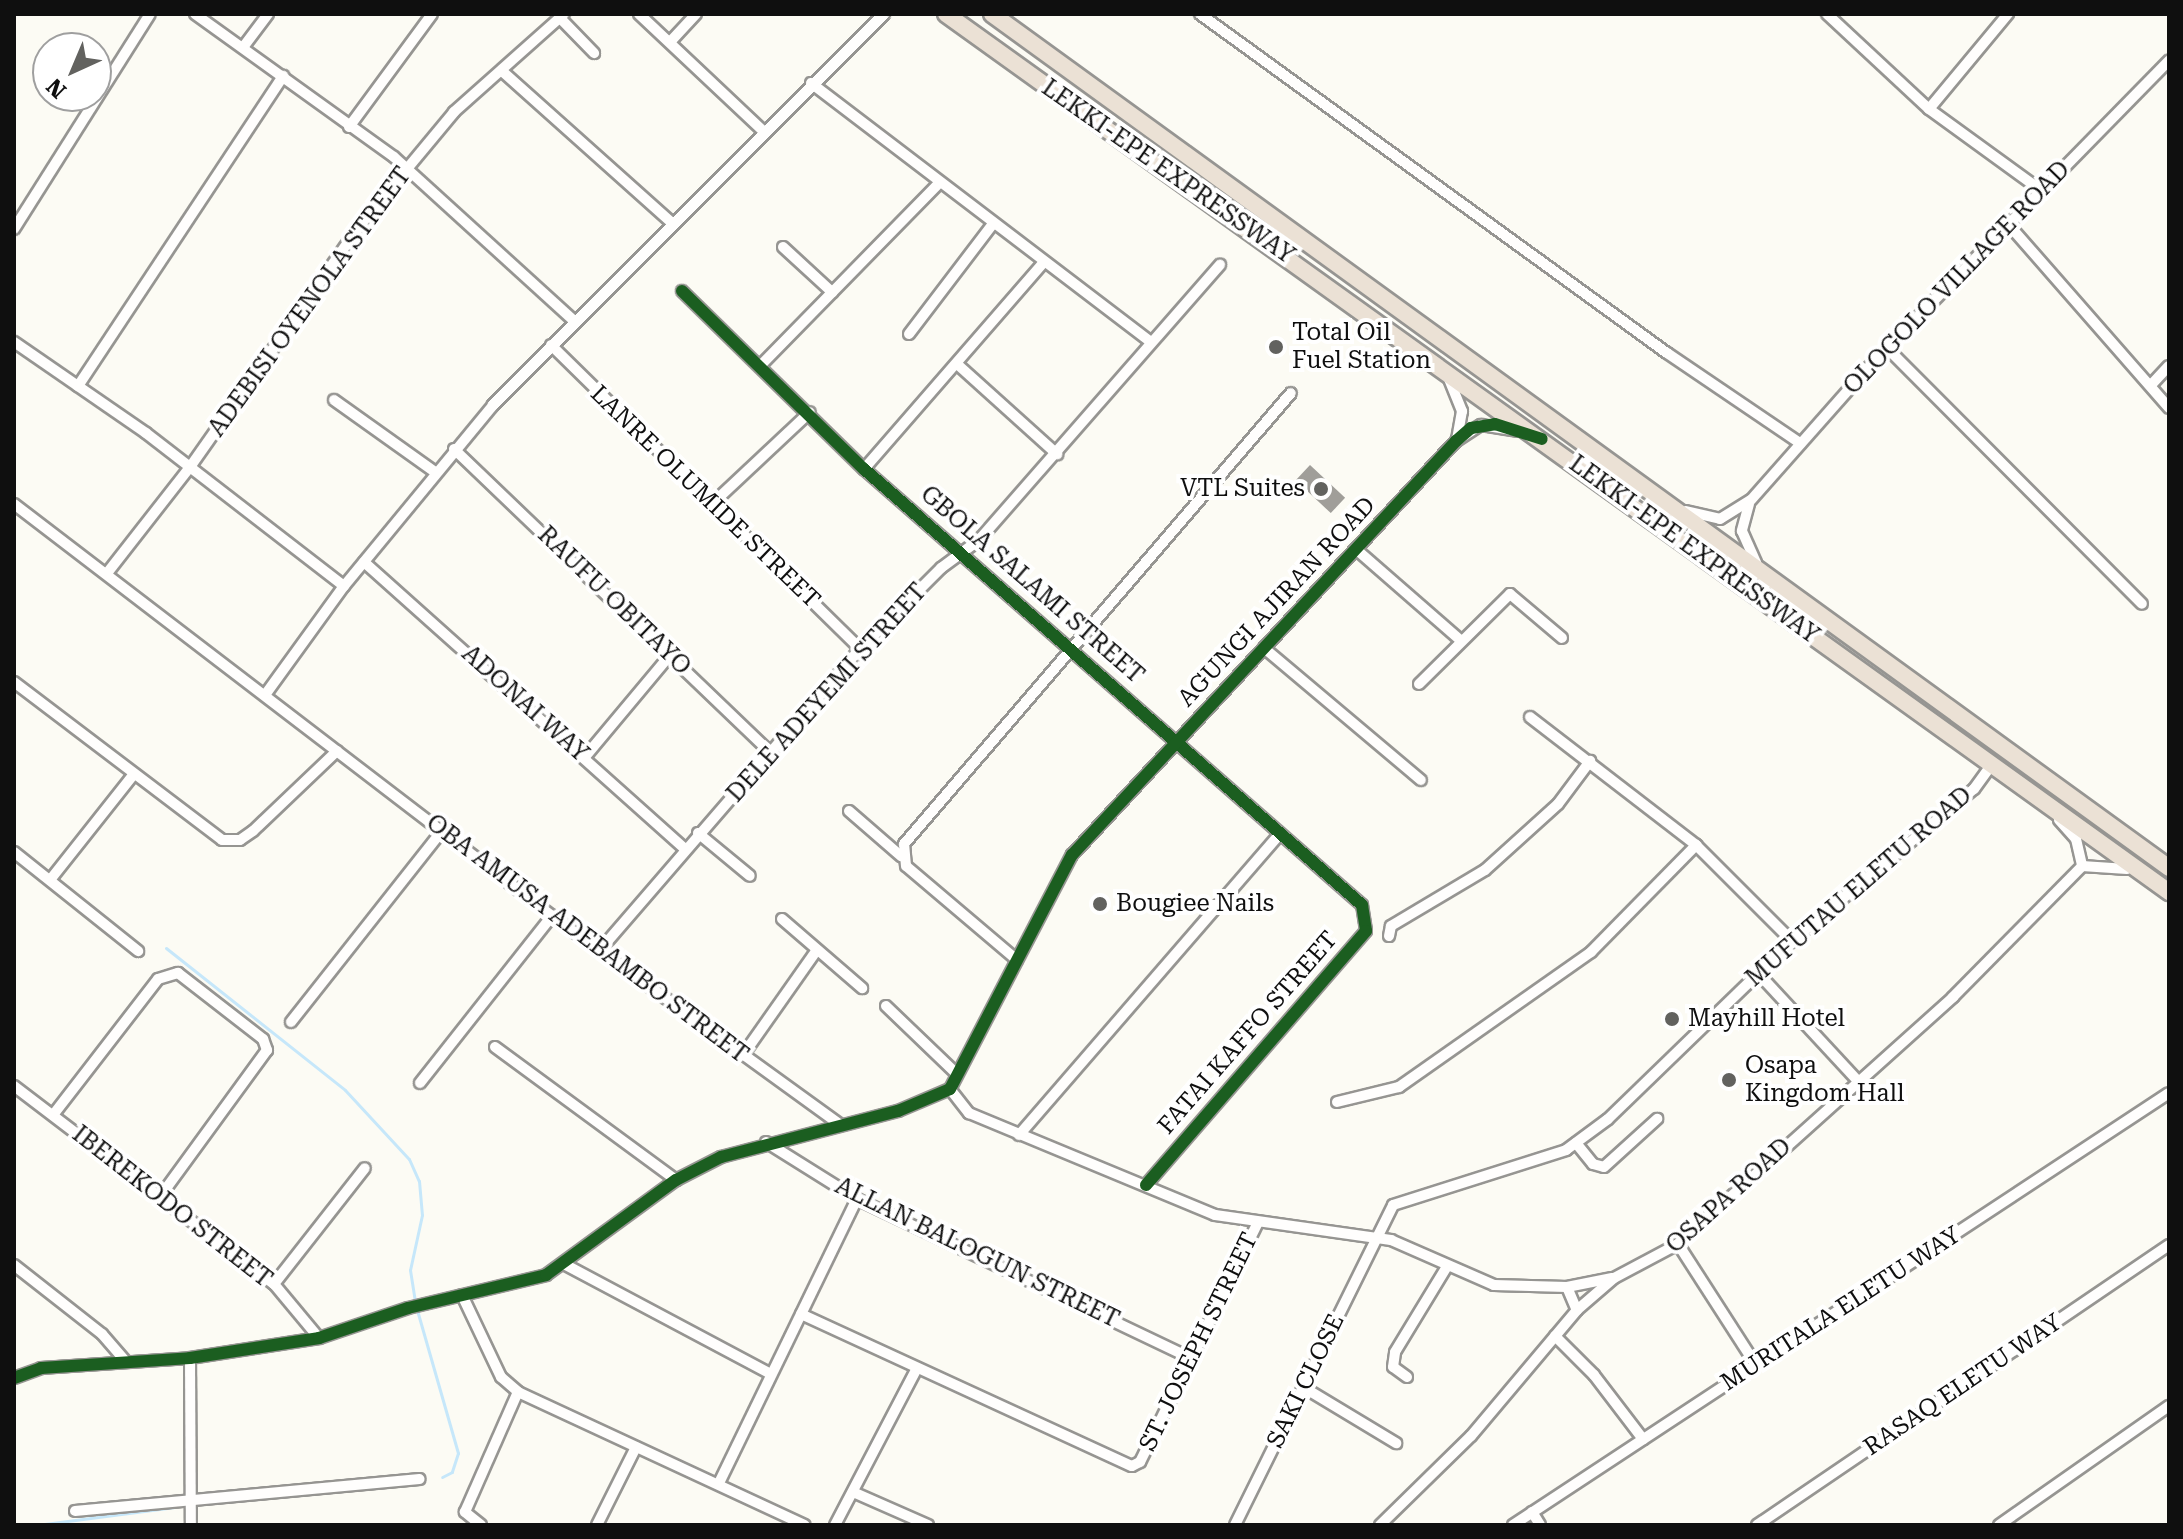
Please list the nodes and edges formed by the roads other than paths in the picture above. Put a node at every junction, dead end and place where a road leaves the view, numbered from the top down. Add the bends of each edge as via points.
1 (150, 14) edge
2 (195, 14) edge
3 (268, 14) edge
4 (432, 14) edge
5 (639, 14) edge
6 (696, 14) edge
7 (884, 14) edge
8 (946, 14) edge
9 (992, 14) edge
10 (1200, 14) edge
11 (1827, 14) edge
12 (2008, 14) edge
13 (562, 16) edge
14 (670, 42) junction
15 (244, 46) junction
16 (594, 53) dead end
17 (2169, 61) edge
18 (502, 71) junction
19 (283, 76) junction
20 (811, 83) junction
21 (1929, 109) junction
22 (349, 127) junction
23 (762, 130) junction
24 (407, 168) junction
25 (937, 185) junction
26 (2042, 191) junction
27 (671, 222) junction
28 (992, 225) junction
29 (2009, 225) junction
30 (14, 229) edge
31 (783, 247) dead end
32 (1043, 263) junction
33 (1220, 265) dead end
34 (682, 291) dead end
35 (832, 292) junction
36 (573, 320) junction
37 (909, 334) dead end
38 (1150, 341) junction
39 (14, 342) edge
40 (551, 345) junction
41 (1887, 348) junction
42 (957, 364) junction
43 (760, 366) junction
44 (2169, 366) edge
45 (1446, 373) junction
46 (2151, 385) junction
47 (78, 386) junction
48 (1291, 393) dead end
49 (334, 400) dead end
50 (2169, 408) edge
51 (810, 412) junction
52 (1542, 439) junction
53 (1456, 441) junction
54 (1800, 443) junction
55 (454, 449) junction
56 (1057, 454) junction
57 (190, 467) junction
58 (864, 469) junction
59 (435, 472) junction
60 (1655, 497) junction
61 (1751, 500) junction
62 (14, 504) edge
63 (712, 504) junction
64 (1357, 550) junction
65 (962, 556) junction
66 (364, 562) junction
67 (108, 572) junction
68 (1777, 585) junction
69 (344, 586) junction
70 (2142, 604) dead end
71 (1562, 638) dead end
72 (1459, 639) junction
73 (1072, 647) junction
74 (1264, 648) junction
75 (860, 649) junction
76 (671, 654) junction
77 (14, 682) edge
78 (1419, 684) dead end
79 (265, 695) junction
80 (1530, 717) dead end
81 (1179, 741) junction
82 (337, 751) junction
83 (772, 754) junction
84 (584, 758) junction
85 (1590, 761) junction
86 (1991, 766) junction
87 (134, 774) junction
88 (1421, 780) dead end
89 (2046, 806) junction
90 (849, 811) dead end
91 (442, 831) junction
92 (698, 833) junction
93 (1280, 834) junction
94 (1696, 845) junction
95 (685, 849) junction
96 (14, 852) edge
97 (901, 856) junction
98 (2082, 866) junction
99 (2169, 868) edge
100 (750, 876) dead end
101 (2150, 877) junction
102 (50, 880) junction
103 (2169, 892) edge
104 (1362, 905) joint
105 (552, 916) junction
106 (782, 919) dead end
107 (1389, 936) dead end
108 (1792, 941) junction
109 (600, 950) junction
110 (138, 951) dead end
111 (816, 951) junction
112 (1017, 960) junction
113 (1758, 973) junction
114 (862, 988) dead end
115 (886, 1006) dead end
116 (291, 1022) dead end
117 (495, 1047) dead end
118 (743, 1055) junction
119 (957, 1074) junction
120 (1856, 1079) junction
121 (420, 1083) dead end
122 (14, 1086) edge
123 (950, 1089) junction
124 (2169, 1093) edge
125 (1337, 1102) dead end
126 (53, 1115) junction
127 (1657, 1119) dead end
128 (839, 1124) junction
129 (1019, 1135) junction
130 (766, 1142) junction
131 (1576, 1143) junction
132 (365, 1168) dead end
133 (676, 1180) junction
134 (1146, 1185) junction
135 (162, 1194) junction
136 (857, 1199) junction
137 (1258, 1222) junction
138 (1378, 1238) junction
139 (1678, 1244) junction
140 (2169, 1245) edge
141 (564, 1264) junction
142 (14, 1265) edge
143 (1446, 1268) junction
144 (1614, 1278) junction
145 (274, 1284) junction
146 (1567, 1287) junction
147 (462, 1295) junction
148 (1577, 1310) junction
149 (801, 1314) junction
150 (1555, 1336) junction
151 (319, 1338) junction
152 (190, 1358) junction
153 (1191, 1358) junction
154 (125, 1360) junction
155 (1756, 1365) junction
156 (916, 1370) junction
157 (771, 1374) junction
158 (1407, 1377) dead end
159 (14, 1378) edge
160 (1303, 1387) junction
161 (518, 1392) junction
162 (2169, 1406) edge
163 (1643, 1439) junction
164 (1396, 1443) dead end
165 (636, 1447) junction
166 (420, 1479) dead end
167 (719, 1483) junction
168 (853, 1492) junction
169 (190, 1498) junction
170 (75, 1511) dead end
171 (1532, 1512) junction
172 (191, 1525) edge
173 (481, 1525) edge
174 (597, 1525) edge
175 (805, 1525) edge
176 (835, 1525) edge
177 (928, 1525) edge
178 (1235, 1525) edge
179 (1380, 1525) edge
180 (1513, 1525) edge
181 (1540, 1525) edge
182 (1757, 1525) edge
183 (1999, 1525) edge

1 - 30 street
2 - 15 street
3 - 15 street
4 - 22 street
5 - 14 street
6 - 14 street
7 - 20 street
8 - 45 highway, LEKKI-EPE EXPRESSWAY
9 - 60 highway, LEKKI-EPE EXPRESSWAY
10 - 54 street
11 - 21 street
12 - 21 street
13 - 16 street
13 - 18 street, ADEBISI OYENOLA STREET
14 - 23 street
15 - 19 street
17 - 26 street, OLOGOLO VILLAGE ROAD
18 - 24 street, ADEBISI OYENOLA STREET via 454,112
18 - 27 street
19 - 22 street
19 - 47 street
20 - 23 street
20 - 25 street
21 - 26 street
22 - 24 street
23 - 27 street
24 - 36 street
24 - 57 street, ADEBISI OYENOLA STREET
25 - 28 street
25 - 35 street
26 - 29 street, OLOGOLO VILLAGE ROAD
27 - 36 street
28 - 32 street
28 - 37 street
29 - 41 street, OLOGOLO VILLAGE ROAD
29 - 46 street
31 - 35 street
32 - 38 street
32 - 42 street
33 - 38 street, DELE ADEYEMI STREET
34 - 43 street, GBOLA SALAMI STREET
35 - 43 street
36 - 40 street
38 - 56 street, DELE ADEYEMI STREET
39 - 47 street
40 - 55 street
40 - 63 street, LANRE OLUMIDE STREET
41 - 54 street, OLOGOLO VILLAGE ROAD
41 - 70 street
42 - 56 street
42 - 58 street
43 - 51 street, GBOLA SALAMI STREET
44 - 46 street
45 - 52 highway, LEKKI-EPE EXPRESSWAY
45 - 53 street via 1462,411
46 - 50 street
47 - 57 street
48 - 73 street
49 - 59 street
51 - 58 street, GBOLA SALAMI STREET
51 - 63 street
52 - 53 street via 1495,424 1471,428
52 - 86 highway, LEKKI-EPE EXPRESSWAY
53 - 64 street, AGUNGI AJIRAN ROAD
54 - 61 street, OLOGOLO VILLAGE ROAD
55 - 59 street
55 - 76 street, RAUFU OBITAYO
56 - 65 street, DELE ADEYEMI STREET
57 - 67 street, ADEBISI OYENOLA STREET
57 - 69 street
58 - 65 street, GBOLA SALAMI STREET
59 - 66 street
60 - 61 street via 1710,519 1730,516
60 - 68 highway, LEKKI-EPE EXPRESSWAY
61 - 68 street via 1742,521 1744,541
62 - 67 street, OBA AMUSA ADEBAMBO STREET
63 - 75 street, LANRE OLUMIDE STREET
64 - 72 street
64 - 74 street, AGUNGI AJIRAN ROAD
65 - 73 street, GBOLA SALAMI STREET
65 - 75 street, DELE ADEYEMI STREET via 941,568
66 - 69 street
66 - 84 street, ADONAI WAY
67 - 79 street, OBA AMUSA ADEBAMBO STREET
68 - 99 highway, LEKKI-EPE EXPRESSWAY
69 - 79 street
71 - 72 street via 1510,594
72 - 78 street
73 - 81 street, GBOLA SALAMI STREET
73 - 97 street via 904,844
74 - 81 street, AGUNGI AJIRAN ROAD
74 - 88 street
75 - 83 street, DELE ADEYEMI STREET
76 - 83 street, RAUFU OBITAYO
76 - 84 street
77 - 87 street
79 - 82 street, OBA AMUSA ADEBAMBO STREET
80 - 85 street
81 - 93 street, GBOLA SALAMI STREET
81 - 112 street, AGUNGI AJIRAN ROAD via 1072,855
82 - 87 street via 240,840 222,840
82 - 91 street, OBA AMUSA ADEBAMBO STREET
83 - 92 street, DELE ADEYEMI STREET
84 - 95 street, ADONAI WAY
85 - 94 street
85 - 107 street via 1558,804 1485,870 1391,926
86 - 89 highway, LEKKI-EPE EXPRESSWAY
86 - 108 street, MUFUTAU ELETU ROAD via 1974,789
87 - 102 street
89 - 98 street via 2076,839
89 - 101 highway, LEKKI-EPE EXPRESSWAY
90 - 97 street
91 - 105 street, OBA AMUSA ADEBAMBO STREET
91 - 116 street
92 - 95 street, DELE ADEYEMI STREET
92 - 100 street
93 - 104 street, GBOLA SALAMI STREET
93 - 129 street
94 - 108 street
94 - 125 street via 1591,952 1399,1087
95 - 109 street, DELE ADEYEMI STREET
96 - 102 street
97 - 112 street
98 - 101 street via 2116,864
98 - 120 street, OSAPA ROAD via 1953,997
101 - 103 highway, LEKKI-EPE EXPRESSWAY
102 - 110 street
104 - 134 street, FATAI KAFFO STREET via 1366,931
105 - 109 street, OBA AMUSA ADEBAMBO STREET
105 - 121 street
106 - 111 street
108 - 113 street, MUFUTAU ELETU ROAD
109 - 118 street, OBA AMUSA ADEBAMBO STREET
111 - 114 street
111 - 118 street
112 - 119 street, AGUNGI AJIRAN ROAD
113 - 120 street
113 - 131 street, MUFUTAU ELETU ROAD
115 - 119 street
117 - 133 street
118 - 128 street, OBA AMUSA ADEBAMBO STREET
119 - 123 street, AGUNGI AJIRAN ROAD
120 - 139 street, OSAPA ROAD
122 - 126 street, IBEREKODO STREET
123 - 128 street via 898,1111
123 - 129 street via 962,1109
124 - 155 street, MURITALA ELETU WAY
126 - 135 street, IBEREKODO STREET
126 - 135 street via 158,979 178,973 263,1039 267,1050
127 - 131 street via 1604,1167 1593,1164
128 - 130 street
129 - 134 street
130 - 133 street
130 - 136 street, ALLAN BALOGUN STREET
131 - 138 street, MUFUTAU ELETU ROAD via 1554,1156 1393,1205
132 - 145 street
133 - 141 street
134 - 137 street via 1215,1215
135 - 145 street, IBEREKODO STREET
136 - 149 street
136 - 153 street, ALLAN BALOGUN STREET
137 - 138 street
137 - 153 street, ST. JOSEPH STREET
138 - 143 street
138 - 160 street, SAKI CLOSE
139 - 144 street, OSAPA ROAD
139 - 155 street
140 - 182 street, RASAQ ELETU WAY
141 - 147 street via 546,1275
141 - 157 street
142 - 154 street via 102,1334
143 - 146 street via 1494,1285
143 - 158 street via 1395,1352 1393,1367
144 - 146 street
144 - 148 street, OSAPA ROAD
145 - 151 street, IBEREKODO STREET
146 - 148 street
147 - 151 street
147 - 161 street via 501,1377
148 - 150 street, OSAPA ROAD
149 - 156 street
149 - 157 street
150 - 163 street via 1594,1375
150 - 179 street, OSAPA ROAD via 1471,1436
151 - 152 street
152 - 154 street
152 - 169 street
153 - 156 street, ST. JOSEPH STREET via 1140,1462 1123,1463
154 - 159 street via 41,1368
155 - 163 street, MURITALA ELETU WAY
156 - 168 street
157 - 167 street
160 - 164 street
160 - 178 street, SAKI CLOSE
161 - 165 street
161 - 173 street via 465,1512
162 - 183 street
163 - 171 street, MURITALA ELETU WAY
165 - 167 street
165 - 174 street
166 - 169 street
167 - 175 street
168 - 176 street
168 - 177 street
169 - 170 street
169 - 172 street
171 - 180 street, MURITALA ELETU WAY
171 - 181 street

